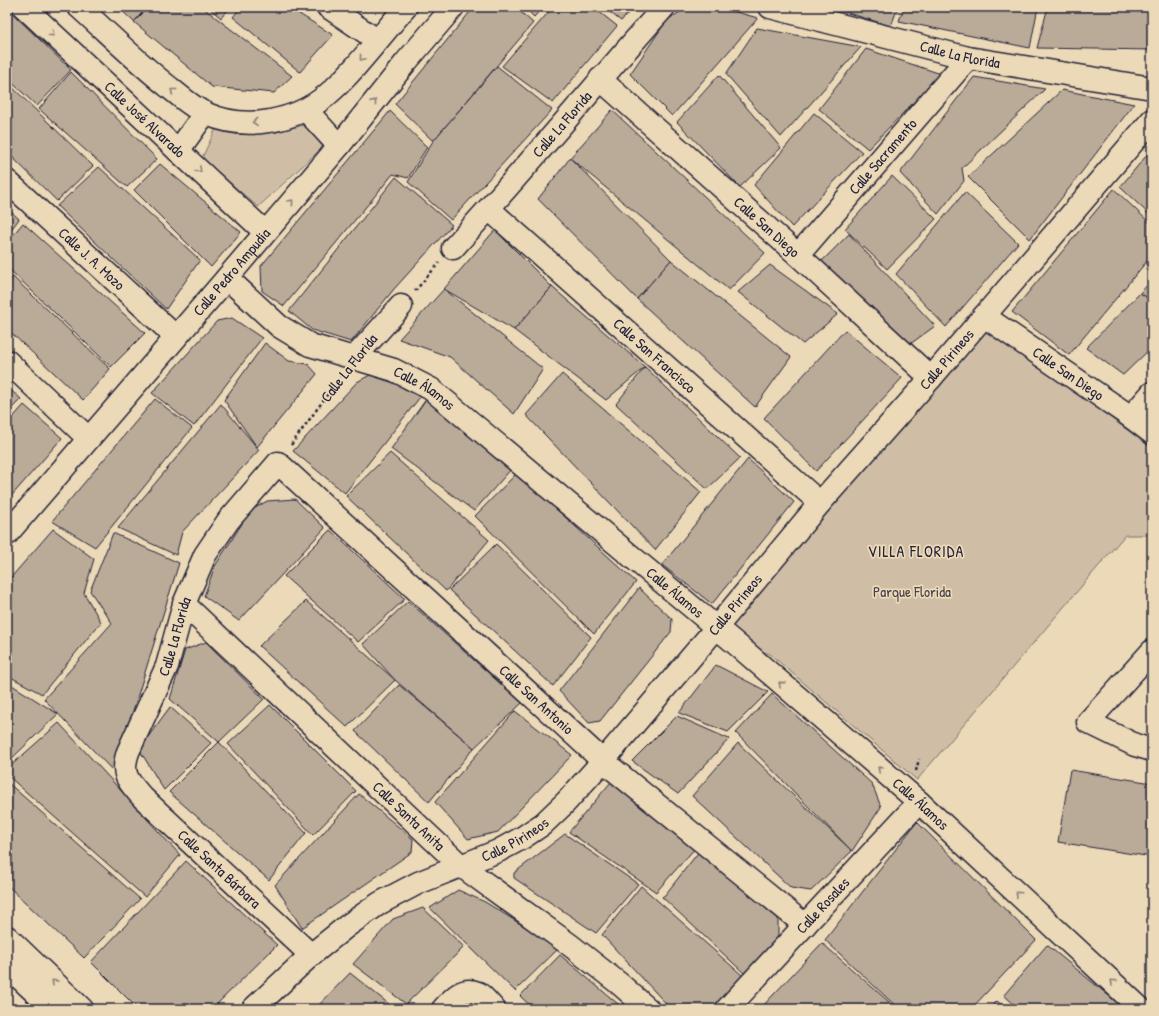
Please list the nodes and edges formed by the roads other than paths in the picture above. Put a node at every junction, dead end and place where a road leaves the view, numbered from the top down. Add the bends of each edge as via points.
1 (24, 7) edge
2 (79, 7) edge
3 (328, 7) edge
4 (406, 7) edge
5 (453, 7) edge
6 (664, 7) edge
7 (770, 7) edge
8 (377, 40) junction
9 (968, 58) junction
10 (600, 79) junction
11 (1152, 88) edge
12 (306, 110) junction
13 (205, 113) junction
14 (1152, 120) edge
15 (339, 146) junction
16 (178, 151) junction
17 (7, 181) edge
18 (489, 208) junction
19 (266, 232) junction
20 (453, 248) road end
21 (798, 255) junction
22 (227, 278) junction
23 (401, 306) road end
24 (984, 316) junction
25 (176, 337) junction
26 (354, 358) junction
27 (7, 361) edge
28 (931, 378) junction
29 (1152, 393) edge
30 (1131, 417) junction
31 (1152, 433) edge
32 (88, 438) junction
33 (278, 463) joint
34 (820, 503) junction
35 (7, 534) edge
36 (184, 604) junction
37 (716, 628) junction
38 (1152, 651) edge
39 (1152, 750) edge
40 (603, 761) junction
41 (128, 781) joint
42 (919, 802) junction
43 (460, 865) junction
44 (805, 924) junction
45 (7, 937) edge
46 (311, 955) junction
47 (7, 966) edge
48 (445, 1008) edge
49 (53, 1009) edge
50 (82, 1009) edge
51 (253, 1009) edge
52 (494, 1009) edge
53 (648, 1009) edge
54 (727, 1009) edge
55 (1141, 1009) edge

1 -> 16 street, Calle José Alvarado
13 -> 2 street via 150,73
3 - 8 street
4 - 8 street
15 -> 5 street, Calle Pedro Ampudia
6 - 10 street, Calle La Florida
7 - 9 street, Calle La Florida
8 -> 12 street via 326,96
9 - 11 street, Calle La Florida
9 - 21 street, Calle Sacramento
10 - 18 street, Calle La Florida
10 - 21 street, Calle San Diego
12 -> 13 street via 279,120 247,123
12 - 15 street
13 - 16 street
14 - 24 street, Calle Pirineos
19 -> 15 street, Calle Pedro Ampudia
16 -> 19 street, Calle José Alvarado
17 - 25 street, Calle J. A. Mozo
18 - 20 street, Calle La Florida
18 - 34 street, Calle San Francisco
19 - 22 street, Calle Pedro Ampudia
21 - 28 street, Calle San Diego
22 - 25 street, Calle Pedro Ampudia
22 - 26 street, Calle Álamos via 279,326 310,345
23 - 26 street, Calle La Florida
24 - 28 street, Calle Pirineos
24 - 30 street, Calle San Diego
25 - 32 street, Calle Pedro Ampudia
26 - 37 street, Calle Álamos via 394,370 431,389
27 - 32 street
28 - 34 street, Calle Pirineos
29 - 30 street
30 - 31 street, Calle San Diego
32 - 35 street, Calle Pedro Ampudia
33 - 36 street, Calle La Florida via 228,521 205,555
33 - 40 street, Calle San Antonio
34 - 37 street, Calle Pirineos
36 - 41 street, Calle La Florida via 166,666 125,760 124,772
36 - 43 street, Calle Santa Anita
37 - 40 street, Calle Pirineos
42 -> 37 street, Calle Álamos
38 - 39 street via 1088,722 1135,745
40 - 43 street, Calle Pirineos via 543,824 498,851
40 - 44 street, Calle San Antonio
41 - 46 street, Calle Santa Bárbara
42 - 44 street, Calle Rosales
55 -> 42 street, Calle Álamos
43 - 46 street, Calle Pirineos via 380,903
43 - 53 street, Calle Santa Anita via 570,945
44 - 54 street, Calle Rosales
50 -> 45 street
46 - 51 street, Calle Pirineos
47 - 49 street
48 - 52 street via 460,992 469,991 478,993

